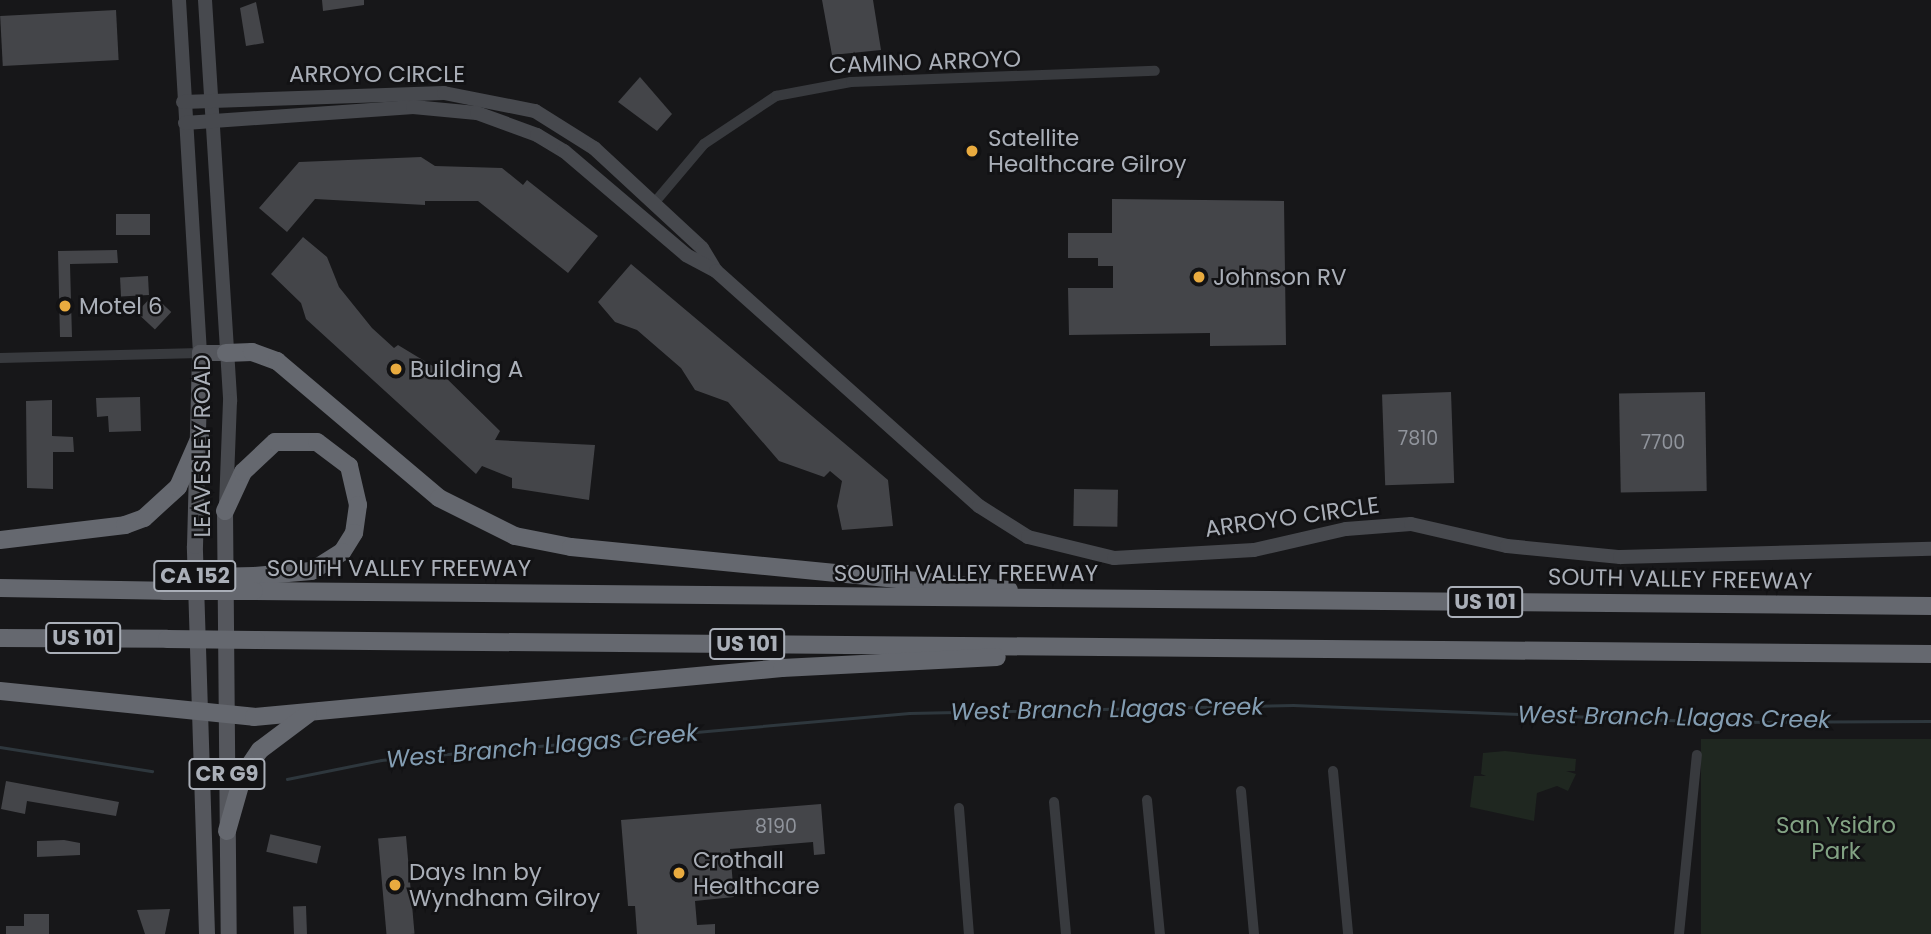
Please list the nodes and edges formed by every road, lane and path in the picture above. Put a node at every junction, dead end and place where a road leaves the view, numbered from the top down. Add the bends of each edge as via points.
1 (179, 0) edge
2 (205, 0) edge
3 (1155, 71) dead end
4 (209, 100) junction
5 (183, 102) junction
6 (210, 121) junction
7 (185, 122) junction
8 (655, 202) junction
9 (716, 271) junction
10 (226, 353) junction
11 (200, 354) junction
12 (0, 358) edge
13 (200, 437) junction
14 (225, 511) junction
15 (0, 540) edge
16 (1931, 549) edge
17 (254, 584) junction
18 (0, 588) edge
19 (1040, 598) junction
20 (1931, 606) edge
21 (0, 638) edge
22 (1238, 648) junction
23 (1931, 654) edge
24 (0, 691) edge
25 (311, 712) junction
26 (199, 716) junction
27 (227, 717) junction
28 (1697, 755) dead end
29 (1333, 772) dead end
30 (1241, 791) dead end
31 (1147, 800) dead end
32 (1054, 802) dead end
33 (959, 808) dead end
34 (227, 831) junction
35 (207, 934) edge
36 (229, 934) edge
37 (970, 934) edge
38 (1066, 934) edge
39 (1160, 934) edge
40 (1254, 934) edge
41 (1348, 934) edge
42 (1679, 934) edge

1 - 5 street, LEAVESLEY ROAD
2 - 4 street, LEAVESLEY ROAD / CR G9
3 - 8 street, CAMINO ARROYO via 851,82 799,90 748,110 723,129
4 - 5 street, ARROYO CIRCLE
4 - 6 street, LEAVESLEY ROAD / CR G9
4 - 8 street, ARROYO CIRCLE via 377,93 500,101 548,118 594,148
5 - 7 street, LEAVESLEY ROAD
6 - 7 street, ARROYO CIRCLE
6 - 9 street, ARROYO CIRCLE via 413,107 498,118 564,151 686,255
6 - 10 street, LEAVESLEY ROAD / CR G9
7 - 11 street, LEAVESLEY ROAD
8 - 9 street, ARROYO CIRCLE via 702,248
9 - 16 street, ARROYO CIRCLE via 1002,524 1028,537 1103,555 1254,550 1346,530 1411,524 1507,546 1620,557
10 - 11 main road
10 - 14 street, LEAVESLEY ROAD / CR G9 via 230,412
10 - 19 highway via 252,352 277,361 439,498 515,536 571,547 994,586
11 - 12 street
11 - 13 main road, LEAVESLEY ROAD / CA 152
13 - 15 highway via 178,486 144,517 125,525
13 - 26 main road, LEAVESLEY ROAD / CA 152 via 195,546
14 - 17 highway via 243,472 275,442 317,442 349,466 358,505 354,533 342,552 311,571
14 - 27 main road, LEAVESLEY ROAD / CR G9
17 - 18 highway, SOUTH VALLEY FREEWAY / US 101, bridge
17 - 19 highway, SOUTH VALLEY FREEWAY / US 101
19 - 20 highway, SOUTH VALLEY FREEWAY / US 101
21 - 22 highway, US 101, bridge
22 - 23 highway, US 101
22 - 25 highway via 804,666
24 - 26 highway
25 - 27 highway
25 - 34 highway via 250,764
26 - 27 highway
26 - 35 main road, LEAVESLEY ROAD / CA 152
27 - 34 main road, LEAVESLEY ROAD / CR G9
28 - 42 street
29 - 41 street
30 - 40 street
31 - 39 street
32 - 38 street
33 - 37 street
34 - 36 main road, LEAVESLEY ROAD

